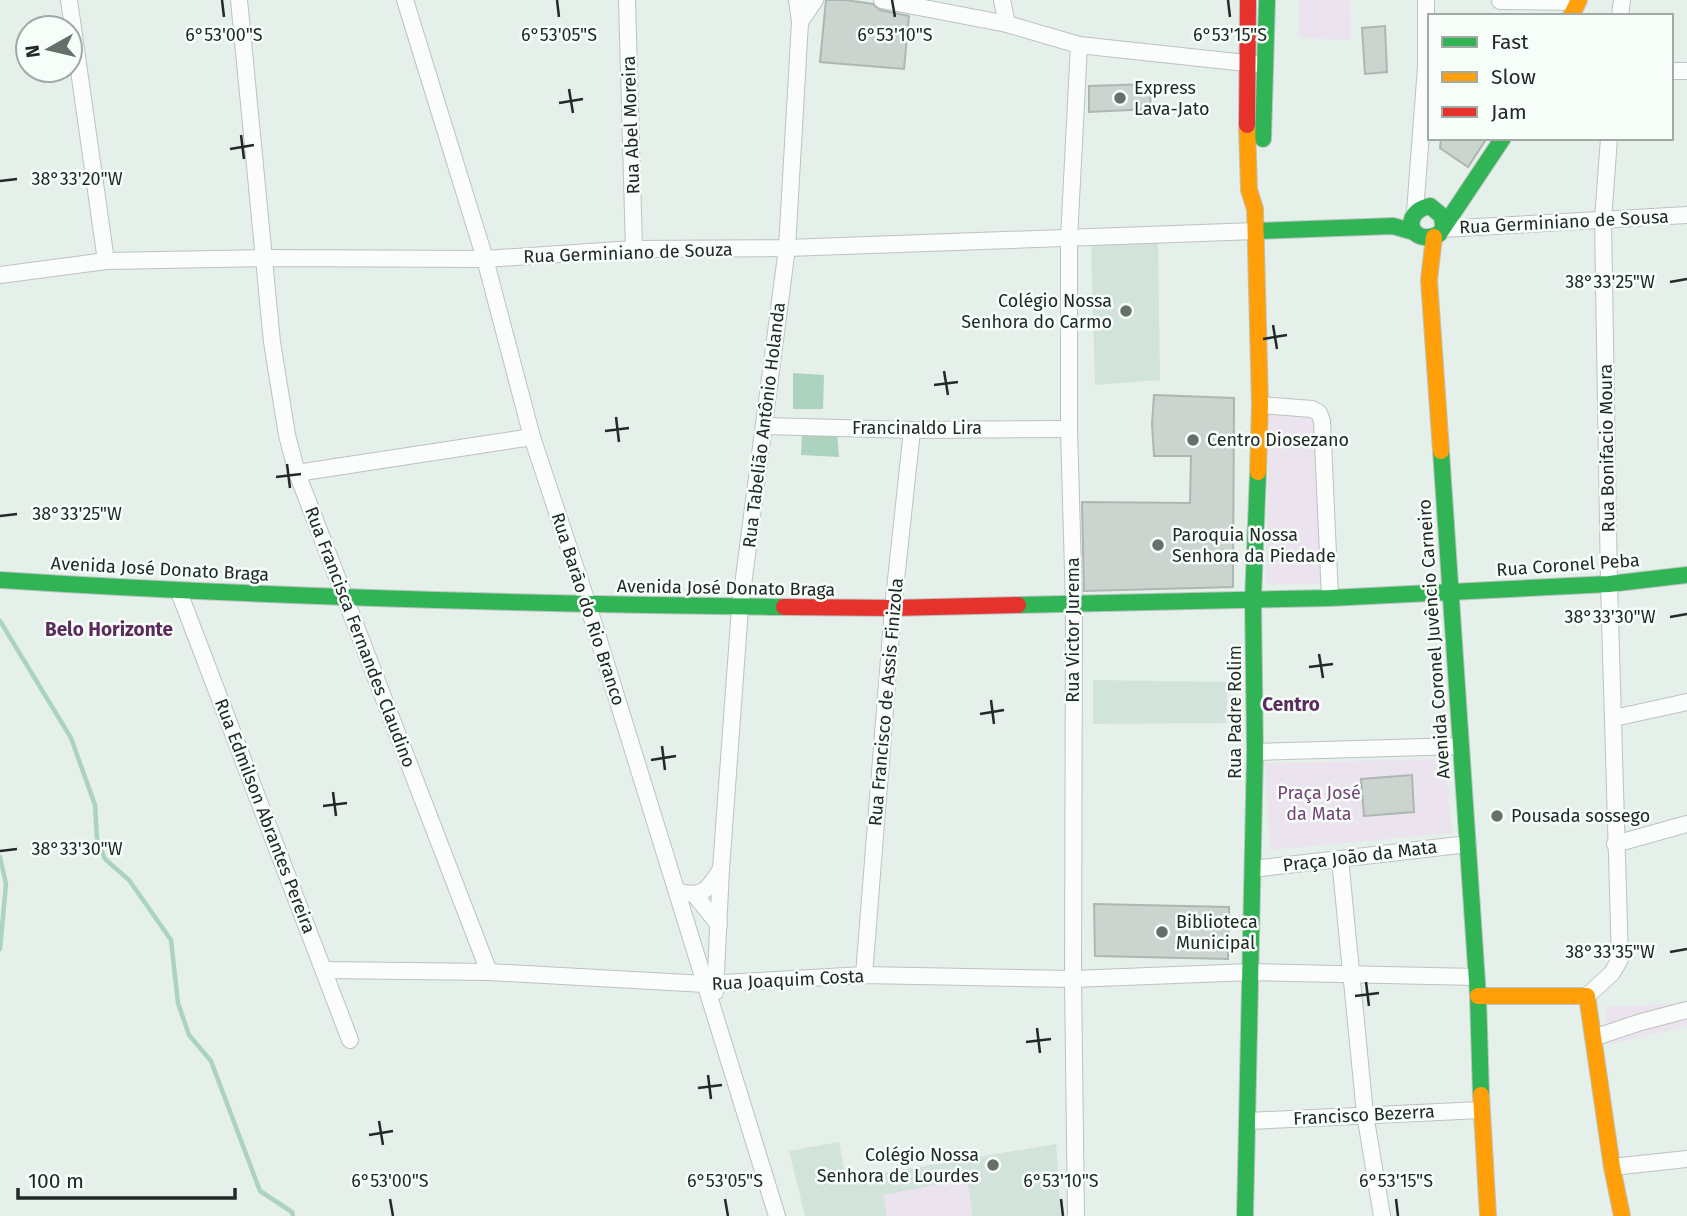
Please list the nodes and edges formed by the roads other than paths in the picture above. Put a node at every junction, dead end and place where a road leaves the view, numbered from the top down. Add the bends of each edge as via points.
1 (69, 0) edge
2 (239, 0) edge
3 (405, 0) edge
4 (627, 0) edge
5 (797, 0) edge
6 (815, 0) edge
7 (882, 0) edge
8 (1002, 0) edge
9 (1248, 0) edge
10 (1267, 0) edge
11 (1426, 0) edge
12 (1500, 1) edge
13 (1576, 6) edge
14 (800, 22) junction
15 (1007, 24) junction
16 (1079, 45) junction
17 (1246, 63) junction
18 (1265, 66) junction
19 (1428, 67) edge
20 (1502, 140) edge
21 (1609, 140) edge
22 (1470, 190) junction
23 (1255, 209) junction
24 (1687, 215) edge
25 (1604, 220) junction
26 (1426, 222) junction
27 (1256, 231) junction
28 (1069, 239) junction
29 (787, 248) junction
30 (634, 249) junction
31 (265, 258) junction
32 (485, 259) junction
33 (106, 261) junction
34 (0, 275) edge
35 (1260, 405) junction
36 (765, 426) junction
37 (1069, 429) junction
38 (912, 430) junction
39 (532, 437) junction
40 (297, 472) junction
41 (1687, 575) edge
42 (0, 580) edge
43 (1609, 584) junction
44 (1451, 591) junction
45 (180, 592) junction
46 (345, 597) junction
47 (1330, 598) junction
48 (1253, 600) junction
49 (588, 605) junction
50 (1074, 606) junction
51 (740, 608) junction
52 (893, 608) junction
53 (1687, 702) edge
54 (1614, 718) junction
55 (1460, 746) junction
56 (1255, 752) junction
57 (1687, 824) edge
58 (1468, 844) junction
59 (1615, 844) junction
60 (1340, 859) junction
61 (721, 869) junction
62 (1253, 869) junction
63 (677, 891) junction
64 (695, 895) junction
65 (719, 925) junction
66 (324, 970) junction
67 (489, 972) junction
68 (1251, 972) junction
69 (1351, 974) junction
70 (864, 975) junction
71 (1476, 976) junction
72 (1073, 979) junction
73 (710, 984) junction
74 (1478, 996) junction
75 (1587, 996) junction
76 (1687, 1010) edge
77 (1593, 1038) junction
78 (350, 1040) dead end
79 (1481, 1110) junction
80 (1365, 1114) junction
81 (1248, 1121) junction
82 (1687, 1159) edge
83 (1612, 1167) junction
84 (777, 1216) edge
85 (1076, 1216) edge
86 (1244, 1216) edge
87 (1382, 1216) edge
88 (1488, 1216) edge
89 (1622, 1216) edge

1 - 33 street
2 - 31 street, Rua Francisca Fernandes Claudino
3 - 32 street, Rua Barāo do Rio Branco
4 - 30 street, Rua Abel Moreira
5 - 14 street, Rua Tabelião Antônio Holanda
6 - 14 street
7 - 15 street
8 - 15 street
9 - 17 main road
10 - 18 main road
11 - 19 street
12 - 13 street
14 - 29 street, Rua Tabelião Antônio Holanda
15 - 16 street
16 - 17 street
16 - 28 street, Rua Victor Jurema
17 - 18 street
17 - 23 main road via 1249,190
18 - 23 main road via 1262,191
19 - 26 street via 1419,172
20 - 22 main road
21 - 25 street, Rua Bonifacio Moura
22 - 26 main road
22 - 26 main road via 1446,194
23 - 27 main road, Rua Padre Rolim
24 - 25 street, Rua Germiniano de Sousa
25 - 26 street, Rua Germiniano de Sousa
25 - 43 street, Rua Bonifacio Moura
26 - 27 main road
26 - 44 main road, Avenida Coronel Juvêncio Carneiro via 1419,253 1429,280
27 - 28 street, Rua Germiniano de Souza
27 - 35 main road, Rua Padre Rolim
28 - 29 street, Rua Germiniano de Souza
28 - 37 street, Rua Victor Jurema
29 - 30 street, Rua Germiniano de Souza
29 - 36 street, Rua Tabelião Antônio Holanda
30 - 32 street, Rua Germiniano de Souza
31 - 32 street, Rua Germiniano de Souza
31 - 33 street, Rua Germiniano de Souza
31 - 40 street, Rua Francisca Fernandes Claudino via 272,342 286,435
32 - 39 street, Rua Barāo do Rio Branco
33 - 34 street, Rua Germiniano de Souza
35 - 47 street via 1312,409 1322,421
35 - 48 main road, Rua Padre Rolim
36 - 38 street, Francinaldo Lira
36 - 51 street, Rua Tabelião Antônio Holanda
37 - 38 street, Francinaldo Lira
37 - 50 street, Rua Victor Jurema
38 - 52 street, Rua Francisco de Assis Finizola
39 - 40 street
39 - 49 street, Rua Barāo do Rio Branco
40 - 46 street, Rua Francisca Fernandes Claudino
41 - 43 main road, Rua Coronel Peba
42 - 45 main road, Avenida José Donato Braga
43 - 44 main road, Rua Coronel Peba
43 - 54 street, Rua Bonifacio Moura
44 - 47 main road, Avenida José Donato Braga
44 - 55 main road, Avenida Coronel Juvêncio Carneiro
45 - 46 main road, Avenida José Donato Braga
45 - 66 street, Rua Edmilson Abrantes Pereira
46 - 49 main road, Avenida José Donato Braga
46 - 67 street, Rua Francisca Fernandes Claudino
47 - 48 main road, Avenida José Donato Braga
48 - 50 main road, Avenida José Donato Braga
48 - 56 main road, Rua Padre Rolim
49 - 51 main road, Avenida José Donato Braga
49 - 63 street, Rua Barāo do Rio Branco
50 - 52 main road, Avenida José Donato Braga
50 - 72 street, Rua Victor Jurema
51 - 52 main road, Avenida José Donato Braga
51 - 61 street, Rua Tabelião Antônio Holanda
52 - 70 street, Rua Francisco de Assis Finizola
53 - 54 street
54 - 59 street, Rua Bonifacio Moura
55 - 56 street
55 - 58 main road, Avenida Coronel Juvêncio Carneiro
56 - 62 main road, Rua Padre Rolim
57 - 59 street
58 - 60 street, Praça João da Mata
58 - 71 main road, Avenida Coronel Juvêncio Carneiro
59 - 75 street, Rua Bonifacio Moura via 1620,959
60 - 62 street, Praça João da Mata
60 - 69 street
61 - 64 street via 711,884
61 - 65 street, Rua Tabelião Antônio Holanda
62 - 68 main road, Rua Padre Rolim
63 - 64 street
63 - 73 street, Rua Barāo do Rio Branco
64 - 65 street
65 - 73 street, Rua Tabelião Antônio Holanda
66 - 67 street, Rua Joaquim Costa
66 - 78 street, Rua Edmilson Abrantes Pereira
67 - 73 street, Rua Joaquim Costa
68 - 69 street, Rua Joaquim Costa
68 - 72 street, Rua Joaquim Costa
68 - 81 main road, Rua Padre Rolim
69 - 71 street, Rua Joaquim Costa
69 - 80 street
70 - 72 street, Rua Joaquim Costa
70 - 73 street, Rua Joaquim Costa
71 - 74 main road, Avenida Coronel Juvêncio Carneiro
72 - 85 street, Rua Victor Jurema
73 - 84 street, Rua Barāo do Rio Branco via 713,1012
74 - 75 main road
74 - 79 main road, Avenida Coronel Juvêncio Carneiro
75 - 77 main road
76 - 77 street
77 - 83 main road
79 - 80 street, Francisco Bezerra
79 - 88 main road, Avenida Coronel Juvêncio Carneiro
80 - 81 street, Francisco Bezerra
80 - 87 street
81 - 86 main road, Rua Padre Rolim
82 - 83 street
83 - 89 main road

